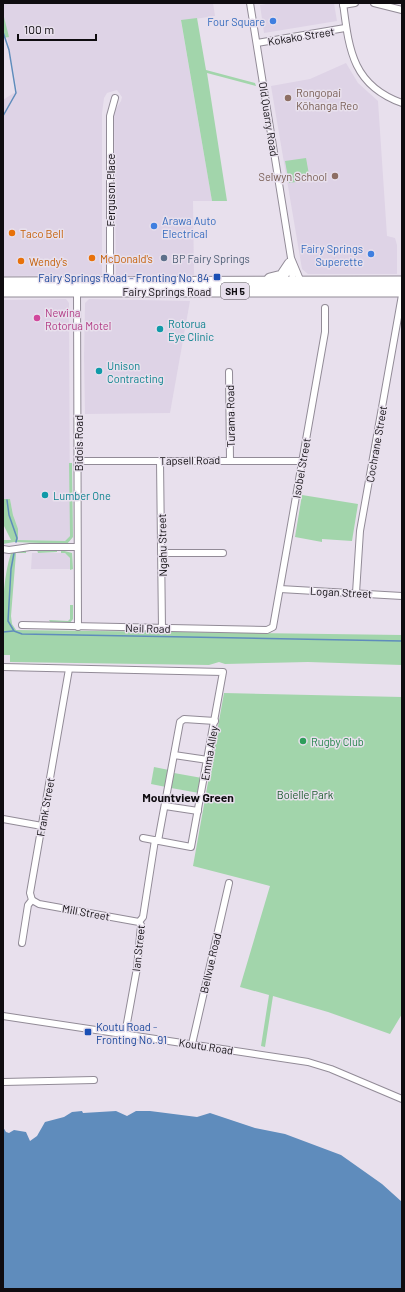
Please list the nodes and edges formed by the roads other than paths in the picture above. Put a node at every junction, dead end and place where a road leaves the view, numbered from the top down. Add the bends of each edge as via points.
1 (250, 3) edge
2 (355, 3) edge
3 (374, 3) edge
4 (343, 4) edge
5 (392, 5) edge
6 (402, 10) edge
7 (346, 28) junction
8 (257, 43) junction
9 (115, 98) dead end
10 (402, 103) edge
11 (291, 261) junction
12 (298, 281) junction
13 (402, 282) edge
14 (3, 283) edge
15 (184, 283) junction
16 (230, 283) junction
17 (110, 287) junction
18 (77, 288) junction
19 (3, 291) edge
20 (215, 291) junction
21 (333, 291) junction
22 (242, 292) junction
23 (402, 292) edge
24 (402, 295) edge
25 (325, 308) dead end
26 (229, 372) dead end
27 (230, 460) junction
28 (78, 461) junction
29 (160, 461) junction
30 (302, 461) junction
31 (77, 547) junction
32 (3, 548) edge
33 (162, 553) junction
34 (223, 553) dead end
35 (280, 589) junction
36 (356, 593) junction
37 (402, 596) edge
38 (22, 625) dead end
39 (78, 627) junction
40 (273, 627) joint
41 (162, 629) junction
42 (3, 667) edge
43 (69, 669) junction
44 (215, 721) junction
45 (174, 754) junction
46 (208, 760) junction
47 (165, 806) junction
48 (198, 811) junction
49 (3, 819) edge
50 (42, 826) junction
51 (143, 838) dead end
52 (157, 840) junction
53 (229, 883) dead end
54 (32, 900) junction
55 (139, 922) junction
56 (22, 943) dead end
57 (3, 1016) edge
58 (125, 1034) junction
59 (192, 1044) junction
60 (94, 1080) dead end
61 (3, 1082) edge
62 (402, 1099) edge

1 - 8 street, Old Quarry Road
2 - 4 street
3 - 5 street
4 - 7 street
5 - 6 street
7 - 8 street, Kokako Street
7 - 10 street via 350,50 363,77 383,95
8 - 11 street, Old Quarry Road
9 - 17 street, Ferguson Place via 110,116
11 - 12 street, Old Quarry Road
11 - 16 highway via 285,273 275,278 244,279
12 - 13 highway, Fairy Springs Road / SH 5
12 - 16 highway, Fairy Springs Road / SH 5
12 - 21 highway, SH 5 via 304,287
12 - 22 highway, SH 5 via 286,288 254,288
14 - 18 highway, Fairy Springs Road / SH 5
15 - 16 highway, Fairy Springs Road / SH 5
15 - 17 highway, Fairy Springs Road / SH 5
15 - 20 highway via 213,287
17 - 18 highway, Fairy Springs Road / SH 5
17 - 20 highway, Fairy Springs Road / SH 5
18 - 19 highway, Fairy Springs Road / SH 5
18 - 28 street, Bidois Road
20 - 22 highway, Fairy Springs Road / SH 5
21 - 22 highway, Fairy Springs Road / SH 5
21 - 23 highway, Fairy Springs Road / SH 5
24 - 36 street, Cochrane Street via 360,531
25 - 30 street, Isobel Street via 324,332
26 - 27 street, Turama Road
27 - 29 street, Tapsell Road
27 - 30 street, Tapsell Road
28 - 29 street, Tapsell Road
28 - 31 street, Bidois Road
29 - 33 street, Ngahu Street
30 - 35 street, Isobel Street
31 - 32 street via 30,547 20,544
31 - 39 street, Bidois Road
33 - 34 street
33 - 41 street, Ngahu Street
35 - 36 street, Logan Street
35 - 40 street, Isobel Street
36 - 37 street, Logan Street
38 - 39 street, Neil Road
39 - 41 street, Neil Road
40 - 41 street, Neil Road via 267,630
42 - 43 street
43 - 44 street, Emma Alley via 223,672
43 - 50 street, Frank Street
44 - 45 street, Ian Street via 182,720
44 - 46 street, Emma Alley
45 - 46 street
45 - 47 street, Ian Street
46 - 48 street, Emma Alley
47 - 48 street
47 - 52 street, Ian Street
48 - 52 street, Emma Alley via 191,847
49 - 50 street
50 - 54 street, Frank Street via 30,893
51 - 52 street
52 - 55 street, Ian Street
53 - 59 street, Bellvue Road
54 - 55 street, Mill Street via 39,904
54 - 56 street, Frank Street via 28,905
55 - 58 street, Ian Street via 141,925 136,968
57 - 58 street, Koutu Road
58 - 59 street, Koutu Road
59 - 62 street, Koutu Road via 315,1064
60 - 61 street

